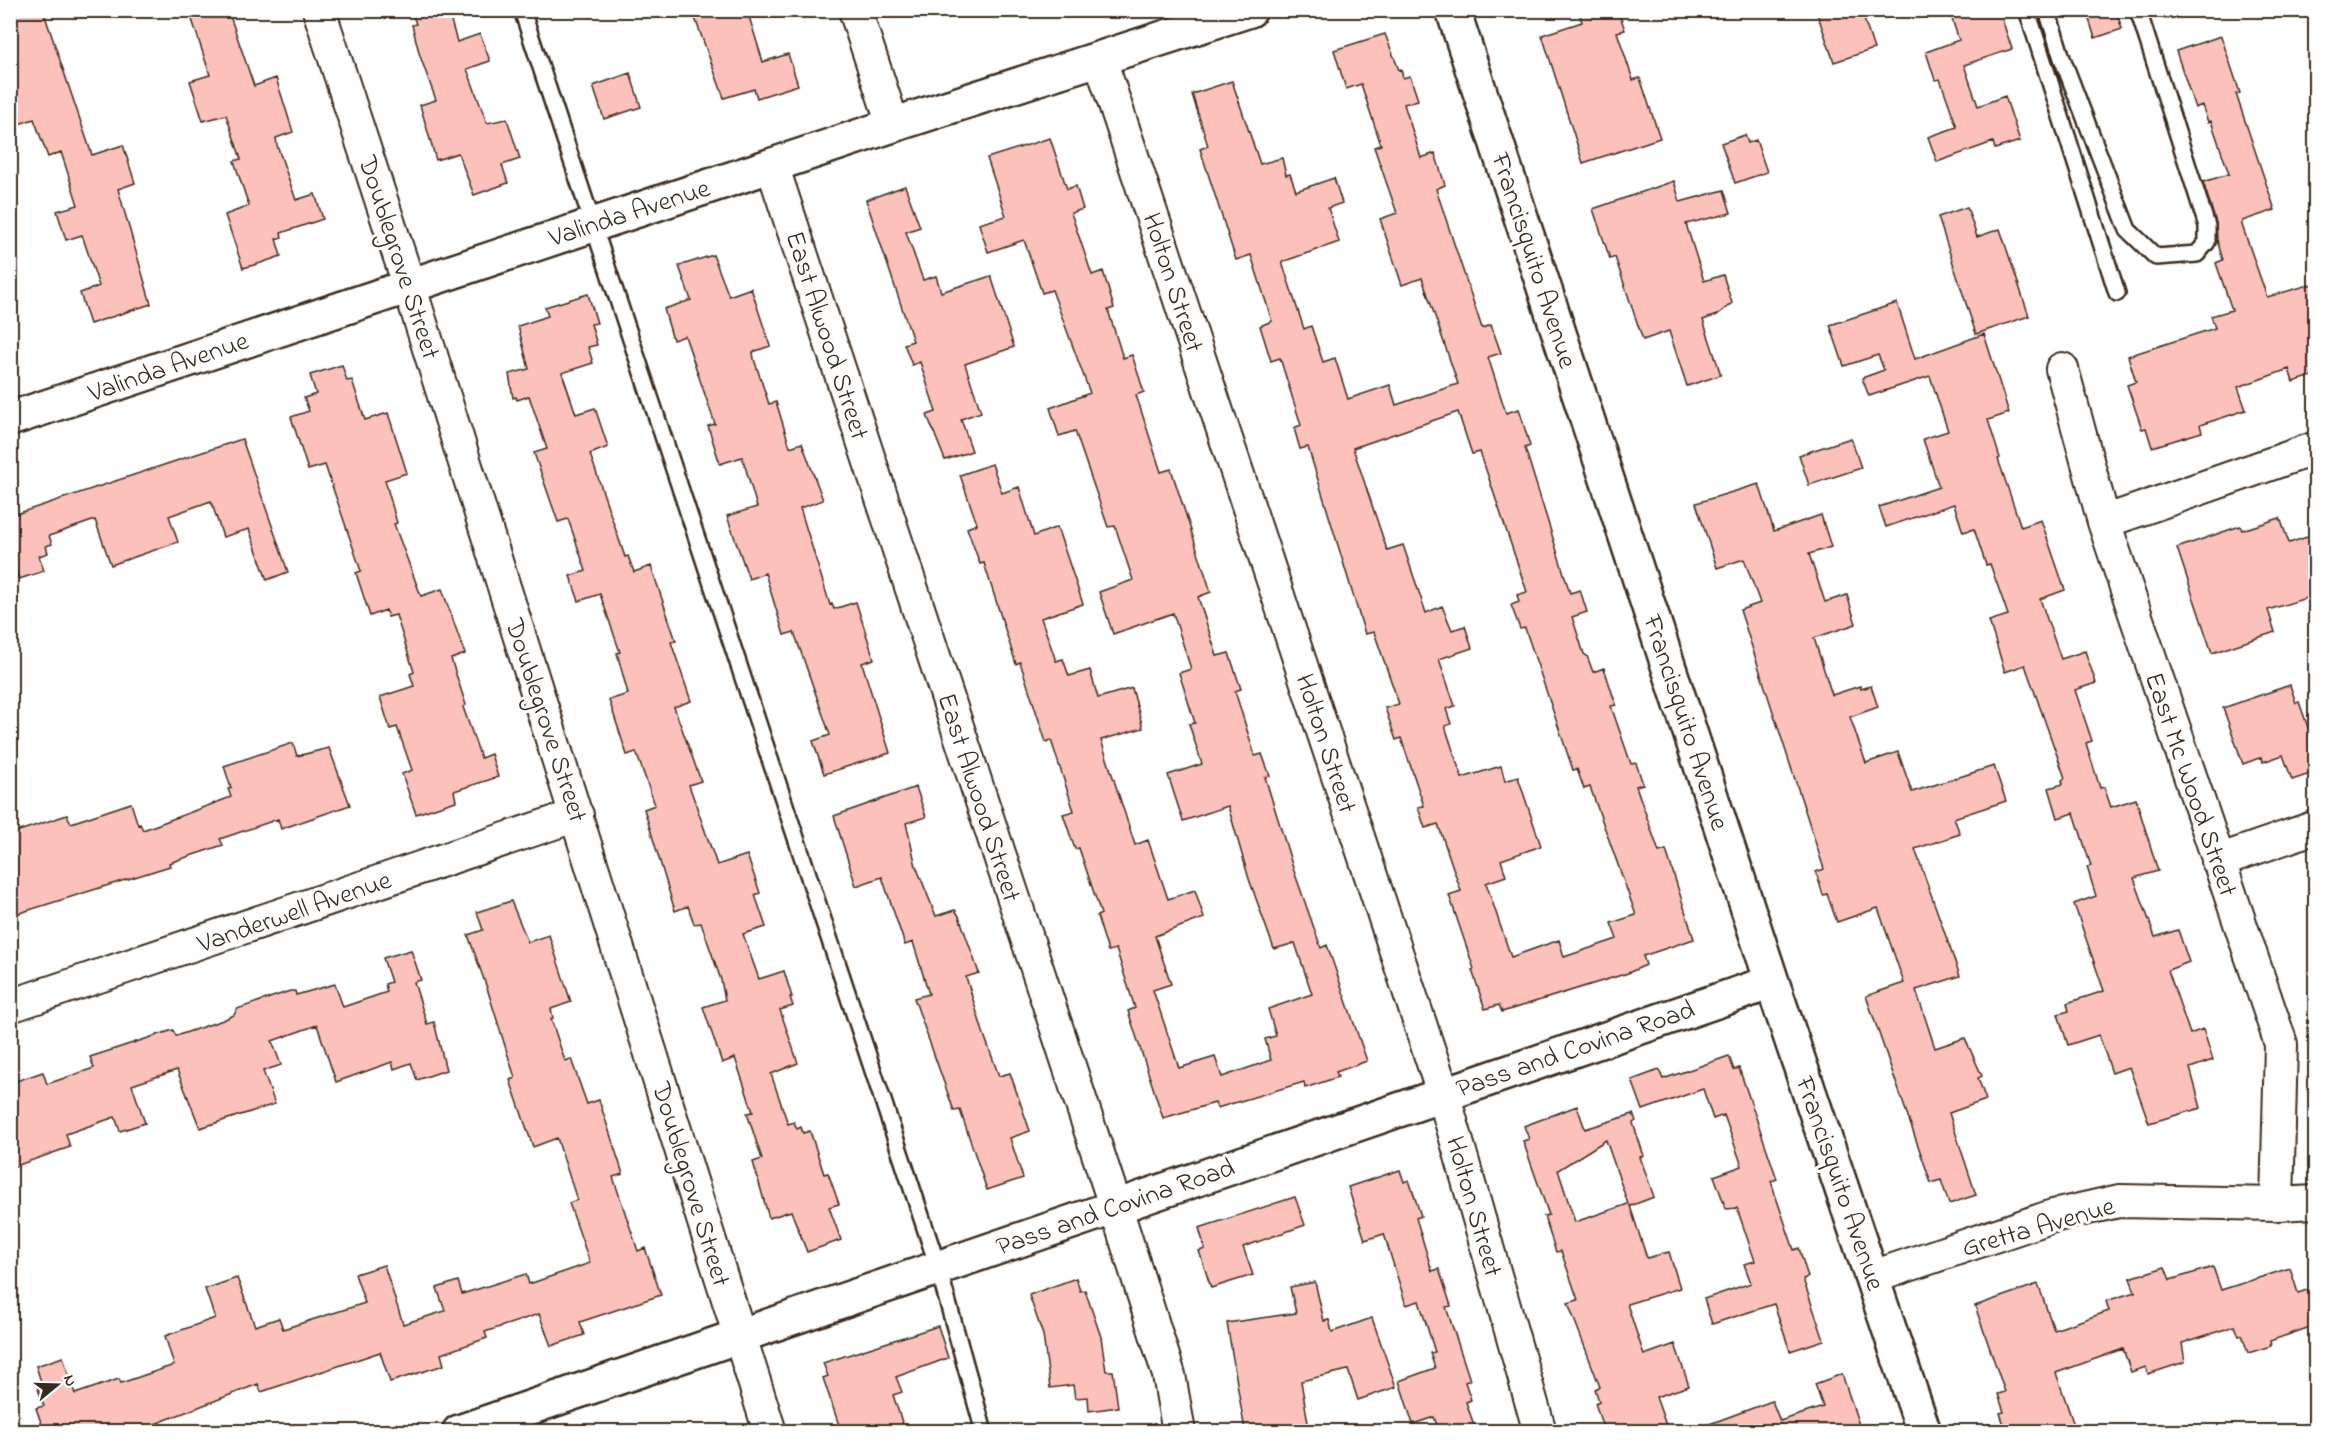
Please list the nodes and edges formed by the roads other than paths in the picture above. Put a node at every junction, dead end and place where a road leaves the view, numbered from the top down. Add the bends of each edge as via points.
1 (319, 10) edge
2 (522, 10) edge
3 (855, 10) edge
4 (1250, 10) edge
5 (1453, 10) edge
6 (2027, 10) edge
7 (2047, 10) edge
8 (2138, 10) edge
9 (1100, 59) junction
10 (893, 124) junction
11 (772, 165) junction
12 (592, 224) junction
13 (409, 285) junction
14 (2117, 292) dead end
15 (2062, 369) dead end
16 (10, 419) edge
17 (2316, 448) edge
18 (2104, 522) junction
19 (577, 815) junction
20 (2316, 827) edge
21 (2218, 861) junction
22 (1772, 982) junction
23 (10, 1006) edge
24 (1443, 1093) junction
25 (2316, 1202) edge
26 (2277, 1204) junction
27 (1115, 1205) junction
28 (938, 1267) junction
29 (1873, 1277) junction
30 (739, 1336) junction
31 (459, 1431) edge
32 (770, 1431) edge
33 (984, 1431) edge
34 (1179, 1431) edge
35 (1540, 1431) edge
36 (1924, 1431) edge

1 - 13 street, Doublegrove Street
2 - 12 lane
3 - 10 street
4 - 9 street, Valinda Avenue
5 - 22 street, Francisquito Avenue
6 - 14 lane
7 - 8 lane via 2128,230 2156,257 2197,254 2207,242 2207,226
9 - 10 street, Valinda Avenue
9 - 24 street, Holton Street
10 - 11 street, Valinda Avenue
11 - 12 street, Valinda Avenue
11 - 27 street, East Alwood Street
12 - 13 street, Valinda Avenue
12 - 28 lane
13 - 16 street, Valinda Avenue
13 - 19 street, Doublegrove Street
15 - 18 street, East Mc Wood Street
17 - 18 street
18 - 21 street, East Mc Wood Street
19 - 23 street, Vanderwell Avenue
19 - 30 street, Doublegrove Street
20 - 21 street
21 - 26 street, East Mc Wood Street via 2281,1044
22 - 24 street, Pass and Covina Road
22 - 29 street, Francisquito Avenue
24 - 27 street, Pass and Covina Road
24 - 35 street, Holton Street
25 - 26 street, Gretta Avenue
26 - 29 street, Gretta Avenue via 2119,1201 2053,1216
27 - 28 street, Pass and Covina Road
27 - 34 street, East Alwood Street via 1169,1375
28 - 30 street, Pass and Covina Road
28 - 33 lane
29 - 36 street, Francisquito Avenue
30 - 31 street, Pass and Covina Road
30 - 32 street, Doublegrove Street

